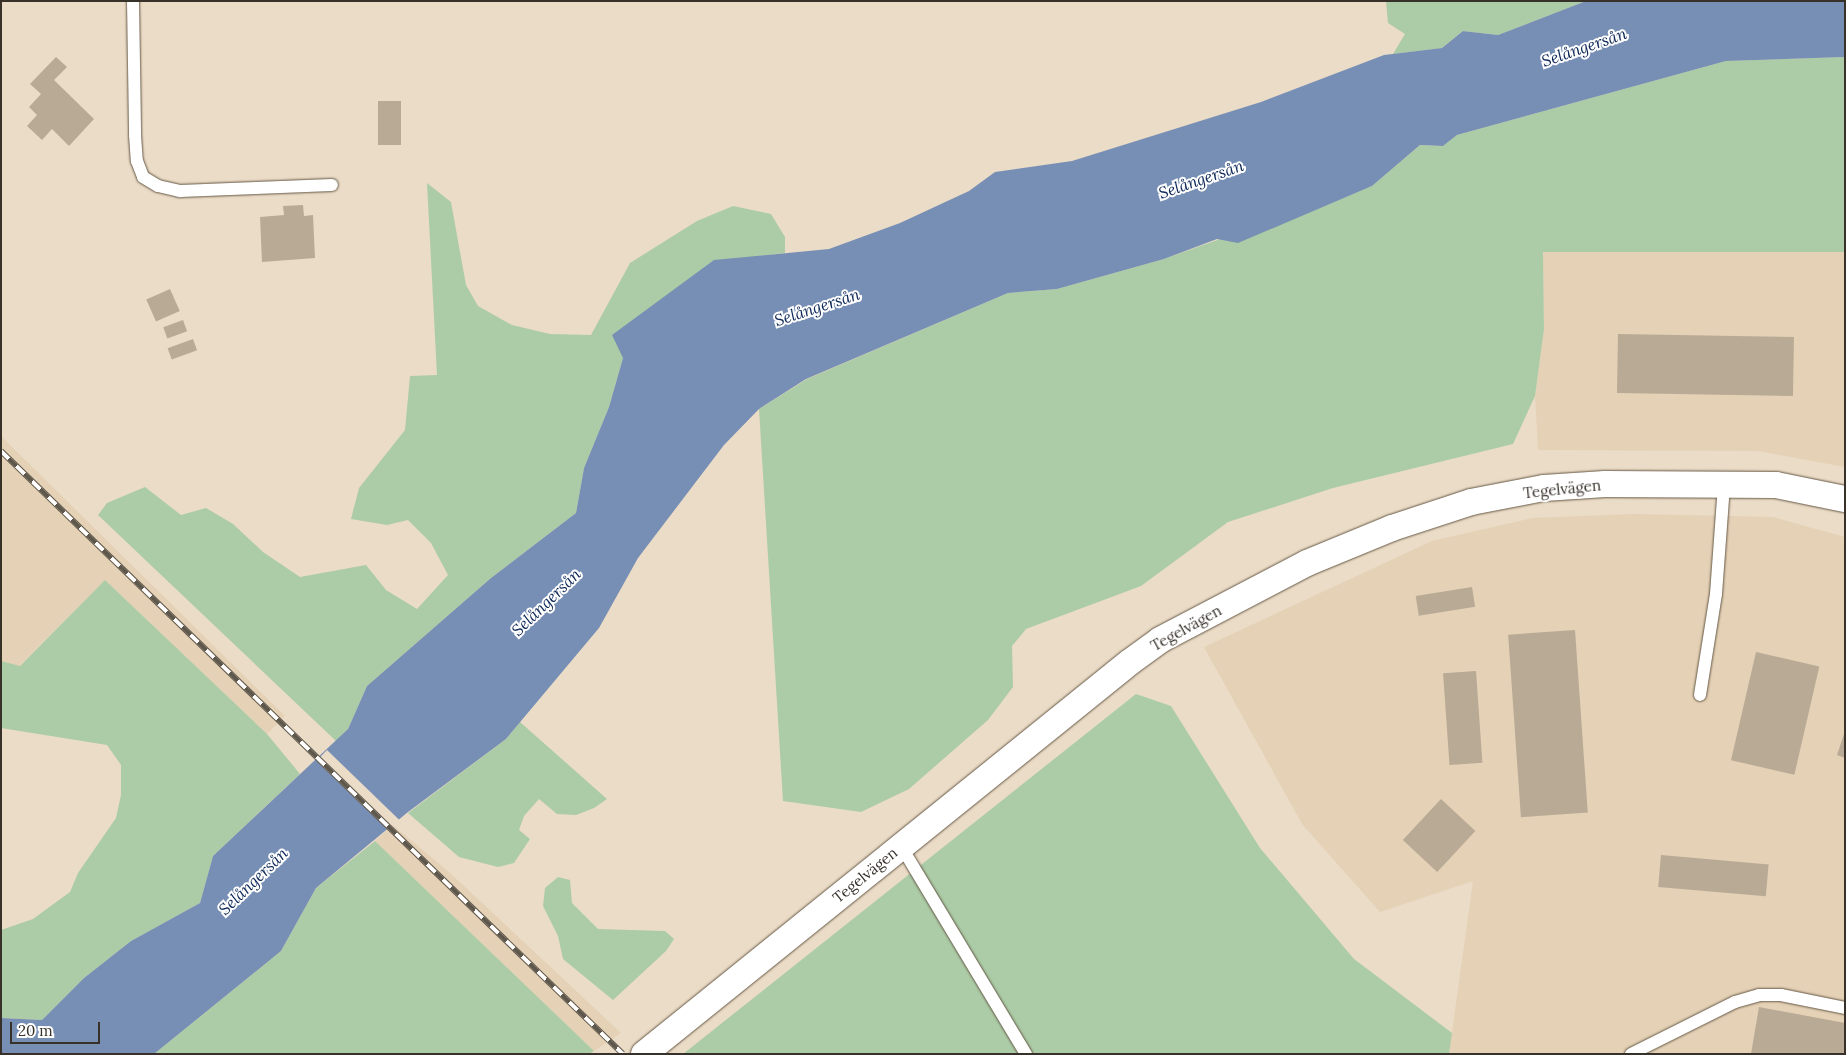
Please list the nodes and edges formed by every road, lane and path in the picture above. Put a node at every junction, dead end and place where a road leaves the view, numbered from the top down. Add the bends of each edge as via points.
1 (133, 1) edge
2 (332, 185) dead end
3 (1724, 484) junction
4 (1845, 499) edge
5 (1700, 695) dead end
6 (900, 846) junction
7 (1845, 1008) edge
8 (644, 1054) edge
9 (1026, 1054) edge
10 (1631, 1054) edge

1 - 2 lane via 135,135 137,161 143,177 158,186 180,191
3 - 4 street, Tegelvägen via 1776,485
3 - 5 lane via 1716,594
3 - 6 street, Tegelvägen via 1544,488 1471,502 1392,528 1307,563 1160,640
6 - 8 street, Tegelvägen
6 - 9 lane
7 - 10 lane via 1781,995 1759,995 1735,1002

